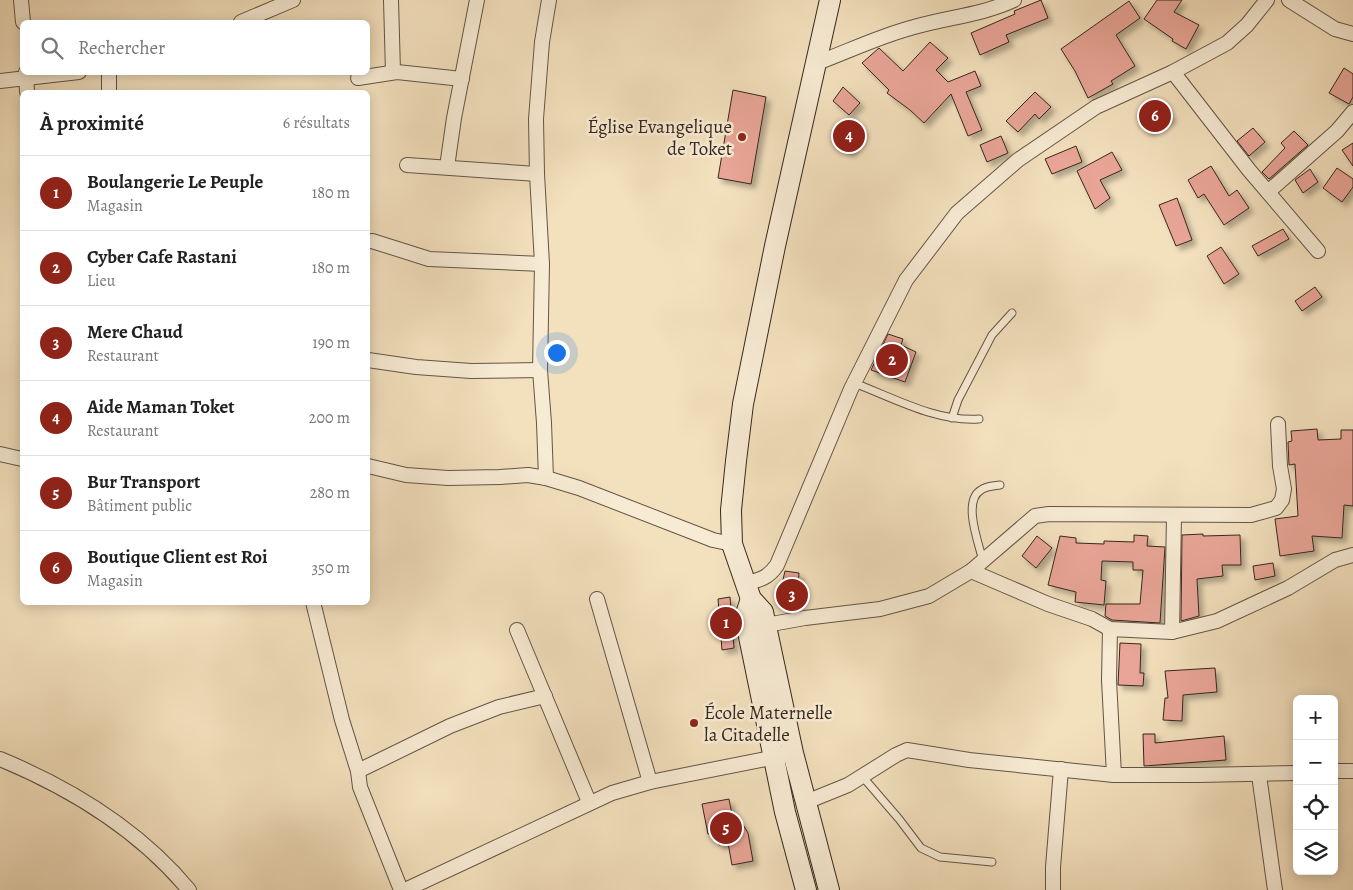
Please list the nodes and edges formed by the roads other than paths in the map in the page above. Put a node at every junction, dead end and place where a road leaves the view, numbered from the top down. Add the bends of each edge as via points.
1 (21, 0) edge
2 (293, 0) edge
3 (391, 0) edge
4 (476, 0) edge
5 (549, 0) edge
6 (830, 0) edge
7 (1014, 0) edge
8 (1267, 0) edge
9 (1289, 0) edge
10 (23, 20) edge
11 (246, 20) edge
12 (1353, 34) edge
13 (817, 63) junction
14 (393, 72) junction
15 (1173, 72) junction
16 (62, 75) edge
17 (109, 75) edge
18 (358, 78) dead end
19 (462, 79) junction
20 (0, 81) edge
21 (27, 81) edge
22 (109, 90) edge
23 (1353, 112) edge
24 (408, 166) dead end
25 (446, 167) junction
26 (537, 174) junction
27 (1268, 192) junction
28 (372, 242) dead end
29 (1318, 251) dead end
30 (542, 264) junction
31 (1012, 313) dead end
32 (370, 360) edge
33 (540, 370) junction
34 (854, 383) junction
35 (952, 418) junction
36 (979, 419) dead end
37 (1278, 424) dead end
38 (0, 454) edge
39 (20, 459) edge
40 (370, 466) edge
41 (546, 478) junction
42 (1000, 485) dead end
43 (1174, 515) junction
44 (732, 544) junction
45 (1353, 555) edge
46 (983, 561) junction
47 (971, 570) junction
48 (749, 591) junction
49 (597, 599) dead end
50 (315, 605) edge
51 (766, 625) junction
52 (1110, 629) junction
53 (518, 630) dead end
54 (1172, 632) junction
55 (545, 696) junction
56 (784, 756) junction
57 (0, 759) edge
58 (1061, 769) junction
59 (358, 771) junction
60 (1338, 771) edge
61 (1353, 771) edge
62 (1293, 773) edge
63 (1114, 774) junction
64 (1258, 775) junction
65 (862, 776) junction
66 (650, 782) junction
67 (589, 802) junction
68 (806, 802) junction
69 (992, 862) dead end
70 (189, 890) edge
71 (401, 890) edge
72 (405, 890) edge
73 (806, 890) edge
74 (829, 890) edge
75 (1053, 890) edge
76 (1275, 890) edge

1 - 10 street
2 - 11 street
3 - 14 street
4 - 19 street
5 - 26 street via 536,119
6 - 13 street
7 - 13 street via 964,17 886,34
8 - 15 street via 1227,44
9 - 12 street via 1335,29
13 - 44 street via 742,404 731,510
14 - 18 street
14 - 19 street
15 - 27 street
15 - 34 street via 1096,107 1018,160 957,213 906,280
16 - 21 street
17 - 22 street
19 - 25 street
20 - 21 street
23 - 27 street via 1337,132
24 - 25 street
25 - 26 street
26 - 30 street
27 - 29 street
28 - 30 street via 429,258
30 - 33 street
31 - 35 lane via 992,335
32 - 33 street via 471,371
33 - 41 street
34 - 35 lane
34 - 48 street via 778,565
35 - 36 lane
37 - 43 street via 1284,489 1276,508 1251,514
38 - 39 street
40 - 41 street via 406,475 448,478 528,475
41 - 44 street via 713,540
42 - 46 lane via 979,490 972,505
43 - 46 street via 1035,516
43 - 54 street
44 - 48 street
45 - 54 street via 1334,560 1288,588 1218,621
46 - 47 street
47 - 51 street via 929,596 880,609
47 - 52 street
48 - 51 street
48 - 56 street via 745,617
49 - 66 street
50 - 59 street via 342,720
51 - 56 street
52 - 54 street
52 - 63 street
53 - 55 street
55 - 59 street via 499,707 458,723
55 - 67 street
56 - 66 street
56 - 68 street
56 - 73 street via 784,812
57 - 70 street via 39,776 128,830 160,857
58 - 63 street
58 - 65 street via 907,750
58 - 75 street
59 - 71 street via 360,787
60 - 61 street
62 - 64 street
63 - 64 street
64 - 76 street
65 - 68 street
65 - 69 lane via 921,848 940,857
66 - 67 street
67 - 72 street
68 - 74 street

